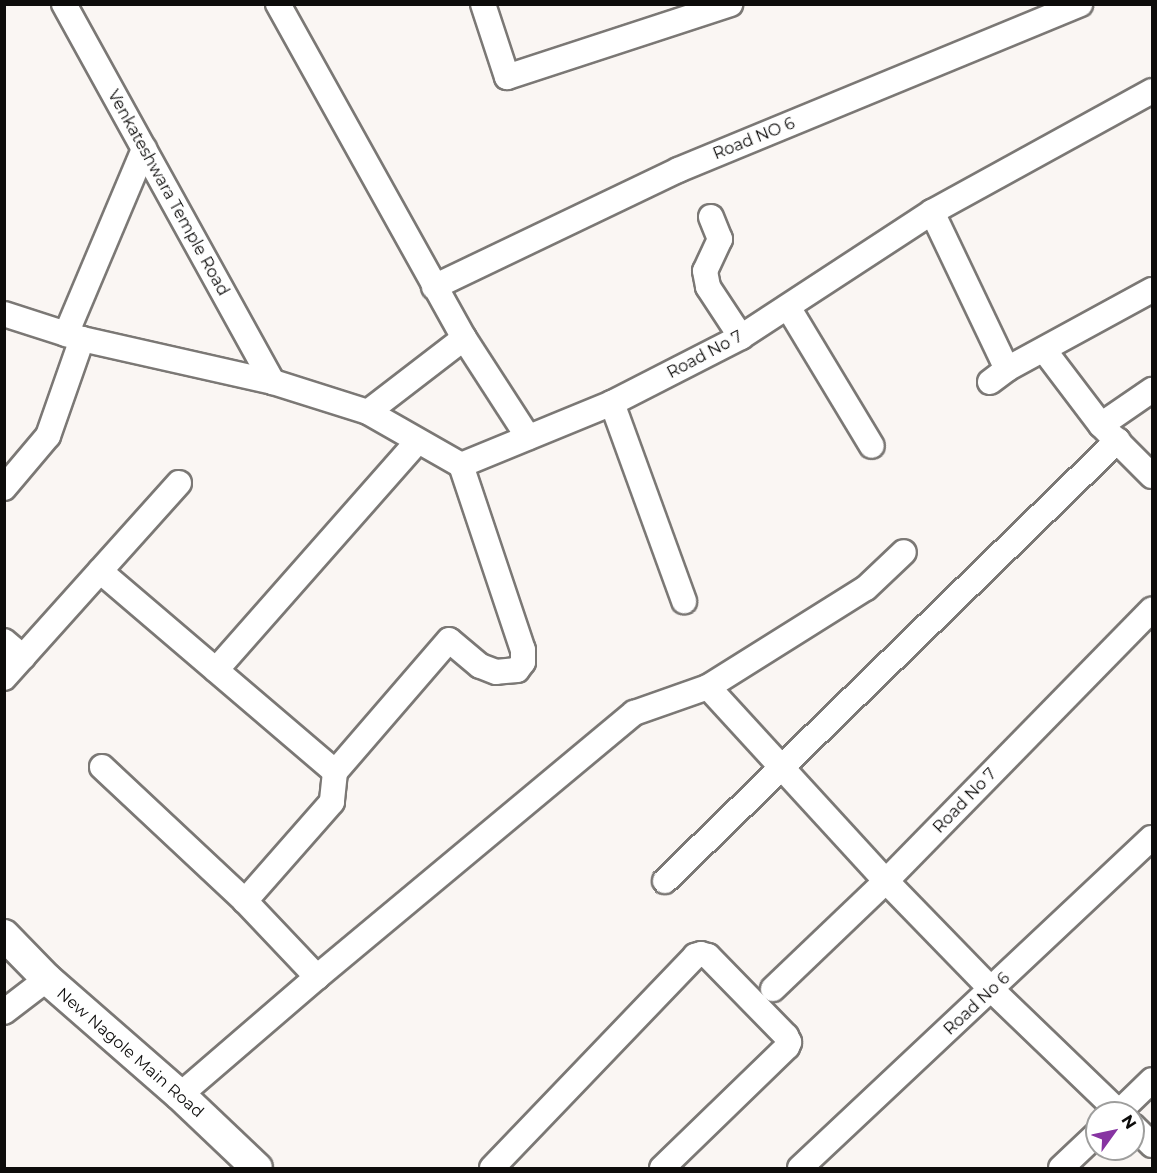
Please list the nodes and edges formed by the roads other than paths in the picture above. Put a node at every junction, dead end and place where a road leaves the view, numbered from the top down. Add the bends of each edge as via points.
1 (64, 4) edge
2 (278, 4) edge
3 (483, 4) edge
4 (730, 4) edge
5 (1080, 4) edge
6 (1152, 91) edge
7 (144, 148) junction
8 (932, 212) junction
9 (711, 217) dead end
10 (434, 287) junction
11 (1152, 290) edge
12 (789, 307) junction
13 (4, 314) edge
14 (74, 337) junction
15 (741, 337) junction
16 (464, 338) junction
17 (1044, 350) junction
18 (273, 382) junction
19 (1152, 390) edge
20 (612, 403) junction
21 (368, 412) junction
22 (1109, 433) junction
23 (528, 437) junction
24 (417, 442) junction
25 (872, 446) dead end
26 (461, 465) junction
27 (1152, 476) edge
28 (179, 483) dead end
29 (4, 488) edge
30 (904, 552) dead end
31 (100, 571) junction
32 (684, 601) dead end
33 (1152, 609) edge
34 (4, 641) edge
35 (23, 657) junction
36 (216, 670) junction
37 (4, 678) edge
38 (708, 687) junction
39 (102, 766) dead end
40 (783, 767) junction
41 (335, 772) junction
42 (1152, 838) edge
43 (665, 881) dead end
44 (886, 881) junction
45 (245, 901) junction
46 (4, 935) edge
47 (316, 977) junction
48 (47, 979) junction
49 (773, 989) dead end
50 (992, 990) junction
51 (4, 1012) edge
52 (1152, 1080) edge
53 (180, 1095) junction
54 (1107, 1101) edge
55 (1131, 1101) edge
56 (1085, 1145) edge
57 (257, 1168) edge
58 (492, 1168) edge
59 (662, 1168) edge
60 (800, 1168) edge
61 (1061, 1168) edge

1 - 7 street, Venkateshwara Temple Road
2 - 10 street
3 - 4 street via 507,77
5 - 10 street, Road NO 6 via 678,170
6 - 8 street, Road No 7
7 - 14 street
7 - 18 street, Venkateshwara Temple Road
8 - 12 street, Road No 7
8 - 17 street via 998,375
9 - 15 street via 720,239 705,271 708,286
10 - 16 street
11 - 17 street
12 - 15 street, Road No 7
12 - 25 street
13 - 14 street
14 - 18 street
14 - 29 street via 48,436
15 - 20 street, Road No 7
16 - 21 street
16 - 23 street
17 - 22 street
18 - 21 street
19 - 22 street
20 - 23 street, Road No 7
20 - 32 street
21 - 24 street
22 - 27 street
22 - 40 street
23 - 26 street, Road No 7
24 - 26 street
24 - 36 street
26 - 41 street via 523,650 523,662 517,670 496,672 480,666 448,640
28 - 31 street
30 - 38 street via 866,588
31 - 35 street
31 - 36 street
33 - 44 street, Road No 7
34 - 35 street
35 - 37 street
36 - 41 street
38 - 40 street
38 - 47 street via 634,713
39 - 45 street
40 - 43 street
40 - 44 street
41 - 45 street via 332,802
42 - 50 street, Road No 6
44 - 49 street, Road No 7
44 - 50 street
45 - 47 street
46 - 48 street, New Nagole Main Road
47 - 53 street
48 - 51 street
48 - 53 street, New Nagole Main Road
50 - 54 street
50 - 60 street, Road No 6
52 - 55 street
53 - 57 street, New Nagole Main Road
56 - 61 street
58 - 59 street via 701,954 708,956 789,1042

